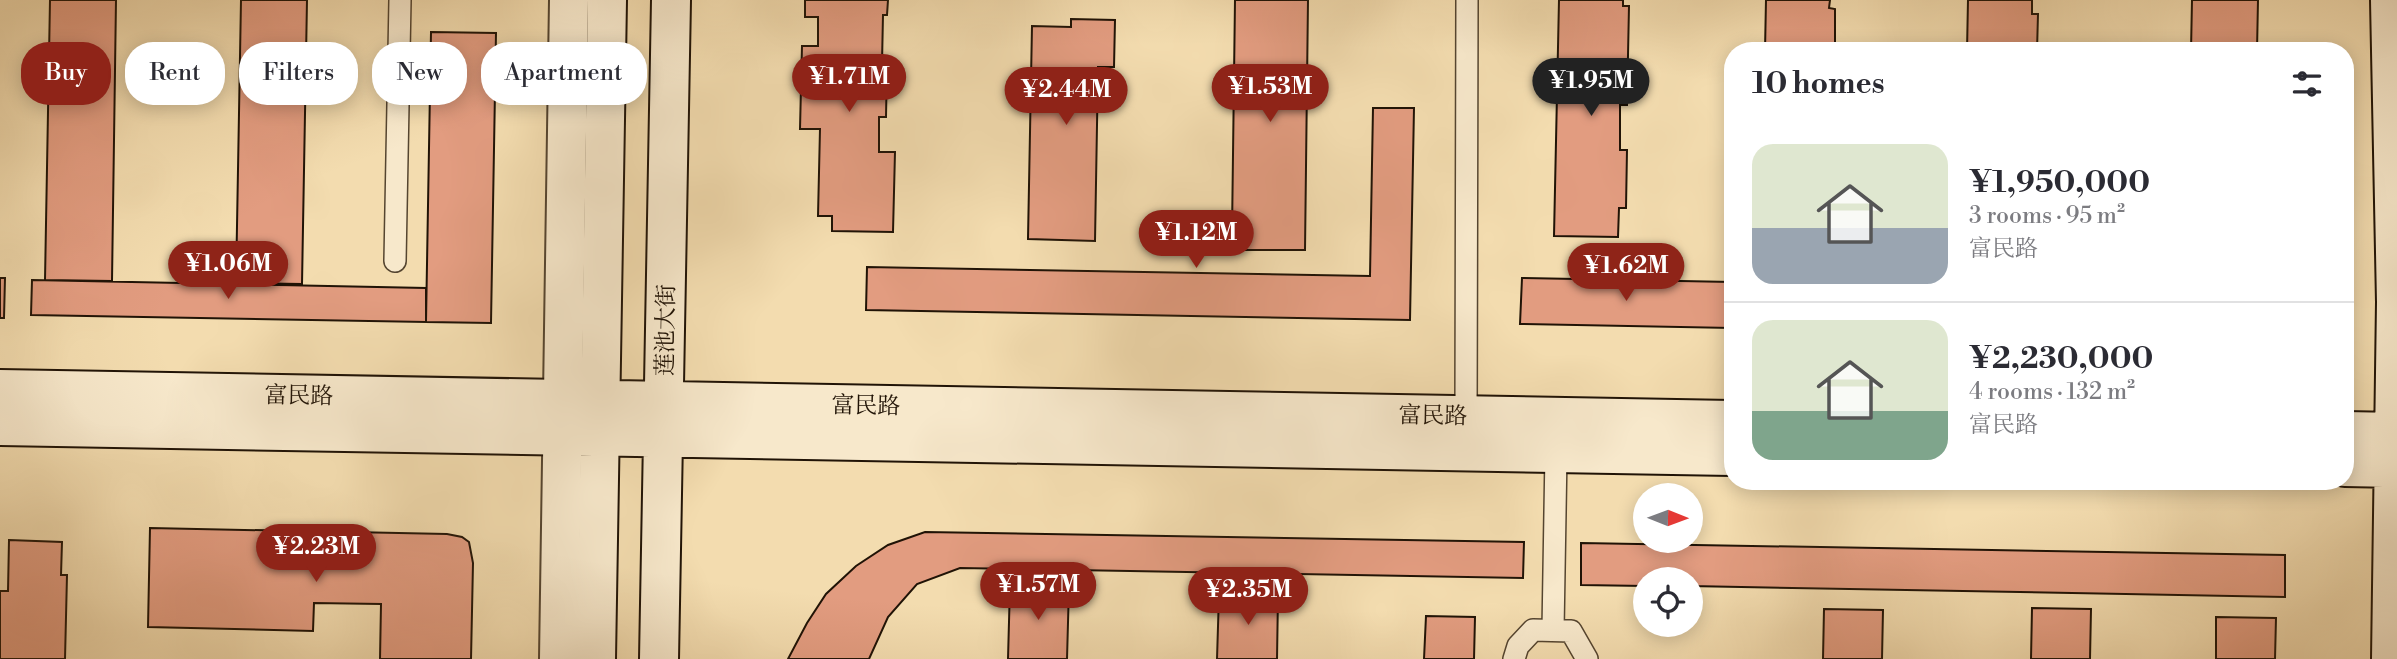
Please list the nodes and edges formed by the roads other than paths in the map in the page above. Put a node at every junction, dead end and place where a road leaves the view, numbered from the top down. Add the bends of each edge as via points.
1 (400, 0) edge
2 (569, 0) edge
3 (607, 0) edge
4 (671, 0) edge
5 (1467, 0) edge
6 (2390, 0) edge
7 (395, 261) dead end
8 (0, 390) edge
9 (1466, 416) junction
10 (582, 418) junction
11 (664, 419) junction
12 (1724, 420) edge
13 (0, 426) edge
14 (2354, 434) edge
15 (2396, 450) edge
16 (1556, 453) junction
17 (1724, 456) edge
18 (2354, 464) edge
19 (1553, 630) junction
20 (559, 659) edge
21 (596, 659) edge
22 (659, 659) edge
23 (1514, 659) edge
24 (1587, 659) edge
25 (2391, 659) edge

1 - 7 lane
2 - 10 street
3 - 10 street
4 - 11 street, 莲池大街
5 - 9 lane
6 - 15 street
8 - 10 street, 富民路
9 - 11 street, 富民路
9 - 12 street, 富民路
10 - 11 street, 富民路
10 - 13 street, 富民路
10 - 20 street
10 - 21 street
11 - 16 street, 富民路
11 - 22 street, 莲池大街
14 - 15 street
15 - 18 street
15 - 25 street
16 - 17 street, 富民路
16 - 19 lane
19 - 23 lane via 1533,630 1518,646
19 - 24 lane via 1571,631

